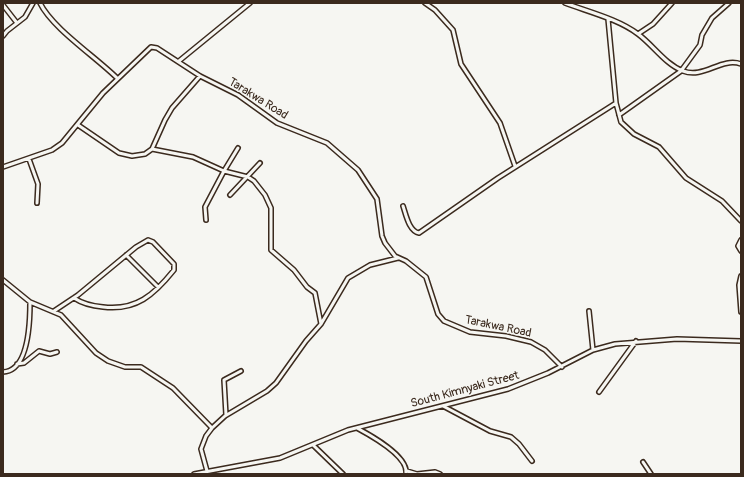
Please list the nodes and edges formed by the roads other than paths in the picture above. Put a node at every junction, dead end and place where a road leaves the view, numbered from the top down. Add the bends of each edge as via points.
1 (33, 3) edge
2 (40, 3) edge
3 (250, 3) edge
4 (425, 3) edge
5 (565, 3) edge
6 (672, 3) edge
7 (729, 3) edge
8 (3, 5) edge
9 (608, 19) junction
10 (17, 23) junction
11 (638, 34) junction
12 (3, 36) edge
13 (179, 61) junction
14 (741, 64) edge
15 (682, 71) junction
16 (200, 76) junction
17 (117, 78) junction
18 (616, 103) junction
19 (619, 115) junction
20 (78, 125) junction
21 (238, 148) dead end
22 (152, 149) junction
23 (29, 159) junction
24 (260, 163) dead end
25 (515, 166) junction
26 (3, 167) edge
27 (224, 171) junction
28 (248, 177) junction
29 (230, 195) dead end
30 (37, 203) dead end
31 (403, 206) dead end
32 (206, 220) dead end
33 (741, 222) edge
34 (741, 240) edge
35 (741, 251) edge
36 (126, 254) junction
37 (398, 258) junction
38 (741, 276) edge
39 (3, 280) edge
40 (158, 287) junction
41 (74, 298) junction
42 (30, 302) junction
43 (54, 311) junction
44 (589, 311) dead end
45 (741, 312) edge
46 (321, 324) junction
47 (741, 341) edge
48 (636, 342) junction
49 (593, 350) junction
50 (57, 352) dead end
51 (17, 364) junction
52 (562, 367) junction
53 (241, 371) dead end
54 (3, 372) edge
55 (599, 392) dead end
56 (443, 406) junction
57 (226, 415) junction
58 (212, 428) junction
59 (357, 428) junction
60 (313, 445) junction
61 (532, 461) dead end
62 (643, 462) dead end
63 (210, 472) edge
64 (406, 472) edge
65 (194, 474) edge
66 (344, 474) edge
67 (440, 474) edge
68 (651, 474) edge

1 - 10 street via 25,17
2 - 17 street via 51,18
3 - 13 street
4 - 25 street via 453,30 461,64 500,123
5 - 9 street
6 - 11 street via 653,24
7 - 15 street via 712,18 702,35 700,45
8 - 10 street
9 - 11 street
9 - 18 street
10 - 12 street
11 - 15 street
13 - 16 street, Tarakwa Road
13 - 17 street, Tarakwa Road via 151,47
14 - 15 street via 731,61 702,72
15 - 19 street
16 - 22 street via 167,115
16 - 37 street, Tarakwa Road via 238,95 277,123 327,143 351,163 377,199 382,236
17 - 20 street, Tarakwa Road
18 - 19 street
18 - 25 street
19 - 33 street via 627,129 656,145 686,178 722,201
20 - 22 street via 119,153 132,156 145,154
20 - 23 street, Tarakwa Road via 52,150
21 - 27 street
22 - 27 street via 193,157
23 - 26 street, Tarakwa Road
23 - 30 street via 38,184
24 - 28 street
25 - 31 street via 419,233 415,232
27 - 28 street
27 - 32 street via 205,207
28 - 29 street
28 - 46 street via 260,188 271,208 271,250 315,293
34 - 35 street via 738,246
36 - 40 street
36 - 40 street via 148,240 171,260 174,267 172,272
36 - 41 street
37 - 46 street via 370,265 348,278
37 - 52 street, Tarakwa Road via 426,277 438,314 444,321 470,332 531,342 545,350
38 - 45 street
39 - 42 street
40 - 41 street via 140,302 124,307 90,305
41 - 43 street
42 - 43 street
42 - 51 street via 26,346
43 - 58 street via 68,321 102,357 115,365 146,369 173,388
44 - 49 street
46 - 57 street via 273,387
47 - 48 street, South Kimnyaki Street via 677,339
48 - 49 street, South Kimnyaki Street
48 - 55 street
49 - 52 street, South Kimnyaki Street
50 - 51 street via 50,354 39,351 24,363
51 - 54 street
52 - 56 street, South Kimnyaki Street via 513,388
53 - 57 street via 224,380
56 - 59 street, South Kimnyaki Street
56 - 61 street via 490,431 511,437
57 - 58 street
58 - 63 street via 201,449
59 - 60 street, South Kimnyaki Street
59 - 64 street via 396,454
60 - 63 street, South Kimnyaki Street via 280,458
60 - 66 street
62 - 68 street
63 - 65 street, South Kimnyaki Street
64 - 67 street

